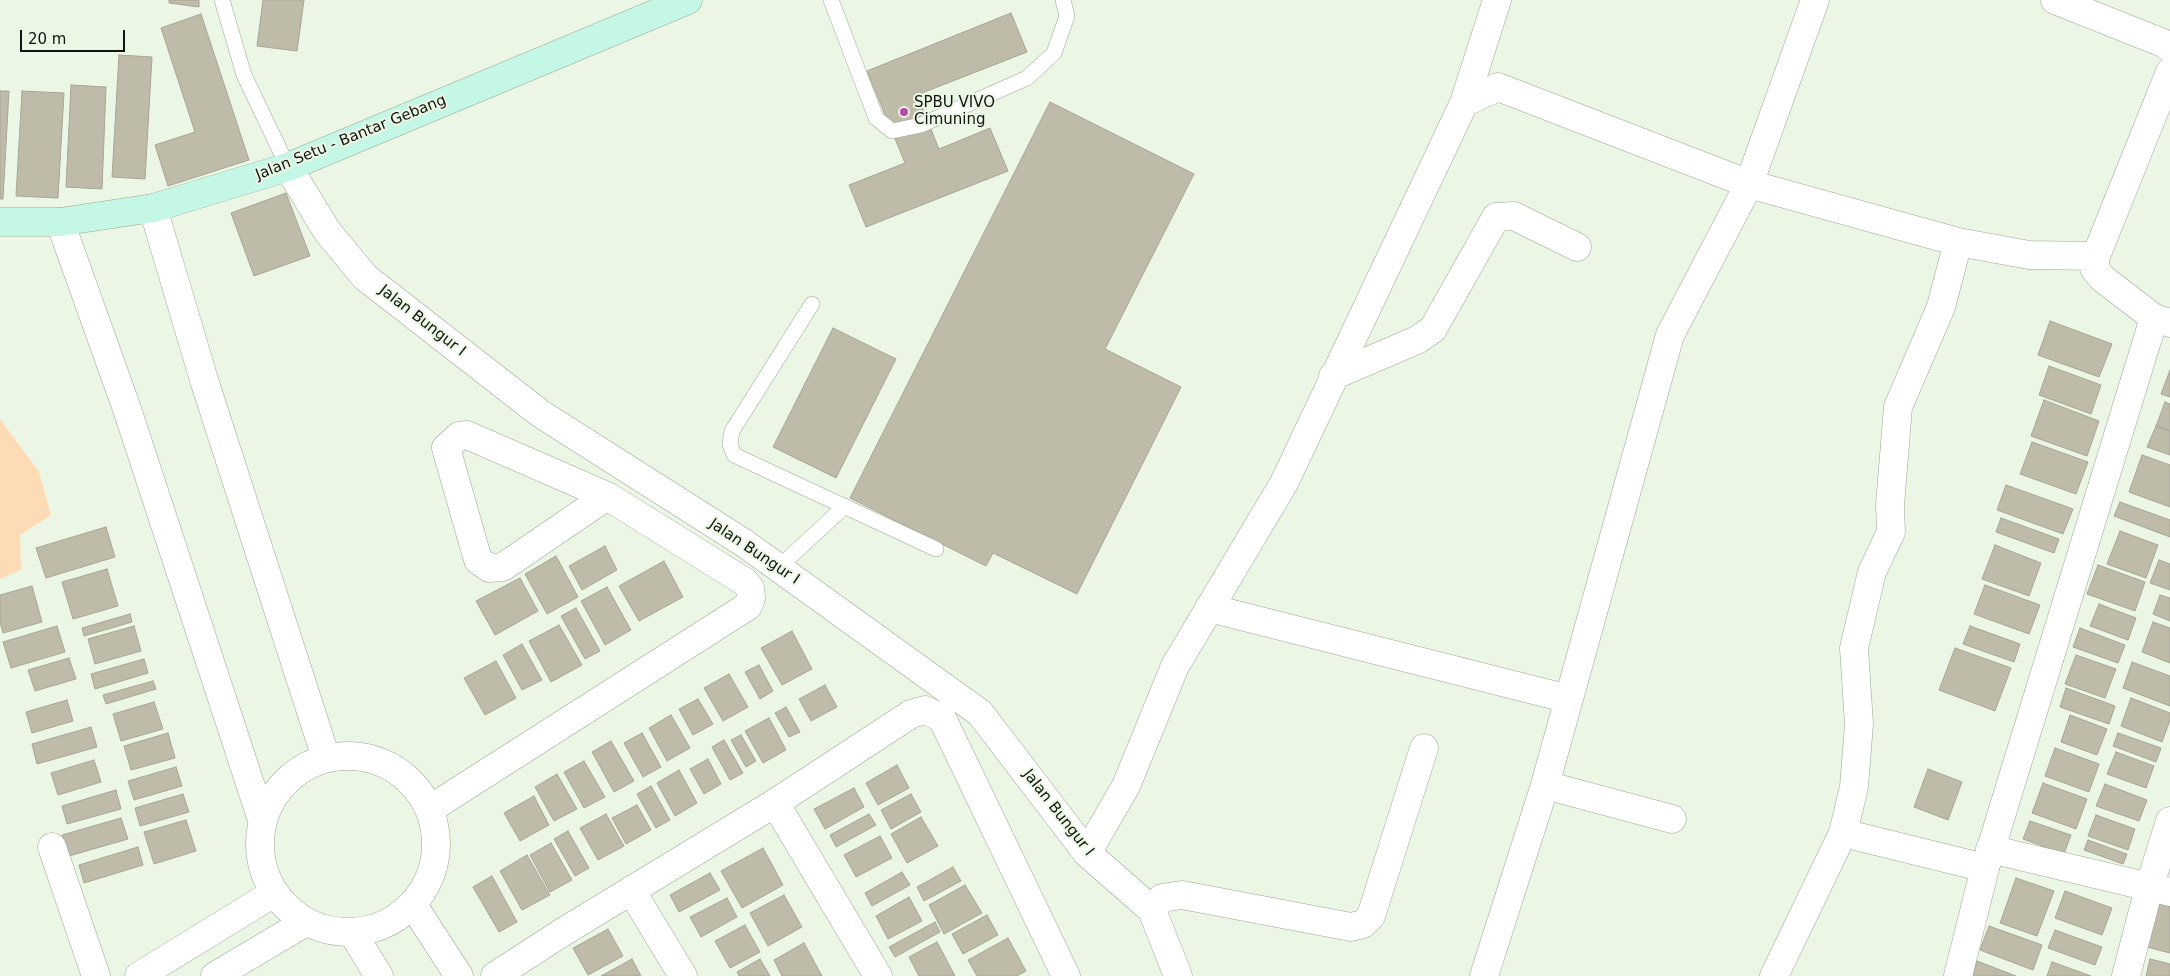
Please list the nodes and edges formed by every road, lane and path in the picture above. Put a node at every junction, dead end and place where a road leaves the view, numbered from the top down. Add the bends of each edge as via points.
1 (222, 0) edge
2 (688, 0) edge
3 (831, 0) edge
4 (1063, 0) edge
5 (1497, 0) edge
6 (1815, 0) edge
7 (2055, 0) edge
8 (2170, 48) edge
9 (2167, 87) edge
10 (1464, 103) junction
11 (288, 167) junction
12 (1749, 184) junction
13 (153, 208) junction
14 (0, 222) edge
15 (60, 222) junction
16 (1958, 242) junction
17 (1577, 247) dead end
18 (2096, 256) junction
19 (812, 304) dead end
20 (2162, 321) edge
21 (1333, 376) junction
22 (607, 496) junction
23 (845, 506) junction
24 (936, 549) dead end
25 (778, 568) junction
26 (1209, 608) junction
27 (1569, 699) junction
28 (1424, 748) dead end
29 (326, 758) junction
30 (1544, 785) junction
31 (775, 803) junction
32 (430, 809) junction
33 (1672, 819) dead end
34 (262, 820) junction
35 (2170, 821) edge
36 (1843, 833) junction
37 (52, 847) dead end
38 (1087, 853) junction
39 (1988, 858) junction
40 (631, 890) junction
41 (2159, 890) edge
42 (274, 893) junction
43 (413, 905) junction
44 (1152, 910) junction
45 (306, 922) junction
46 (352, 932) junction
47 (96, 976) edge
48 (138, 976) edge
49 (215, 976) edge
50 (379, 976) edge
51 (459, 976) edge
52 (495, 976) edge
53 (683, 976) edge
54 (878, 976) edge
55 (1066, 976) edge
56 (1178, 976) edge
57 (1484, 976) edge
58 (1774, 976) edge
59 (1958, 976) edge
60 (2126, 976) edge

1 - 11 lane via 244,75
2 - 11 main road, Jalan Setu - Bantar Gebang
3 - 4 lane via 876,118 892,131 921,125 1027,78 1054,53 1067,16
5 - 10 street
6 - 12 street
7 - 8 street
9 - 18 street
10 - 12 street via 1498,87
10 - 21 street
11 - 13 main road, Jalan Setu - Bantar Gebang
11 - 25 street, Jalan Bungur I via 326,232 365,277 541,414
12 - 16 street
12 - 27 street via 1670,335
13 - 15 main road, Jalan Setu - Bantar Gebang
13 - 29 street via 204,380
14 - 15 main road, Jalan Setu - Bantar Gebang
15 - 34 street via 127,409
16 - 18 street via 2029,255
16 - 36 street via 1941,307 1898,407 1890,505 1891,532 1872,572 1854,648 1859,724 1854,787
17 - 21 street via 1514,216 1496,217 1433,329 1417,340
18 - 20 street via 2094,268 2102,278
19 - 23 lane via 732,431 730,444 734,456
20 - 39 street
21 - 26 street via 1284,483
22 - 22 street via 467,435 458,436 446,448 478,560 489,568 503,567
22 - 32 street via 745,582 750,588 748,606
23 - 24 lane
23 - 25 lane
25 - 38 street, Jalan Bungur I via 980,713
26 - 27 street
26 - 38 street via 1175,666 1126,786
27 - 30 street
28 - 44 street via 1371,916 1363,924 1351,927 1182,895 1162,898
29 - 32 street via 348,755 374,758 398,770 417,787
29 - 34 street via 294,773 274,794
30 - 33 street
30 - 57 street
31 - 40 street
31 - 54 street
31 - 55 street via 911,714 925,710 942,718
32 - 43 street via 437,834 436,860 428,884
34 - 42 street via 259,845 263,870
35 - 41 street
36 - 39 street
36 - 58 street
37 - 47 street
38 - 44 street, Jalan Bungur I
39 - 41 street
39 - 59 street
40 - 52 street
40 - 53 street
41 - 60 street
42 - 45 street
42 - 48 street
43 - 46 street via 395,919 375,928
43 - 51 street
44 - 56 street, Jalan Bungur I
45 - 46 street via 328,930
45 - 49 street
46 - 50 street

